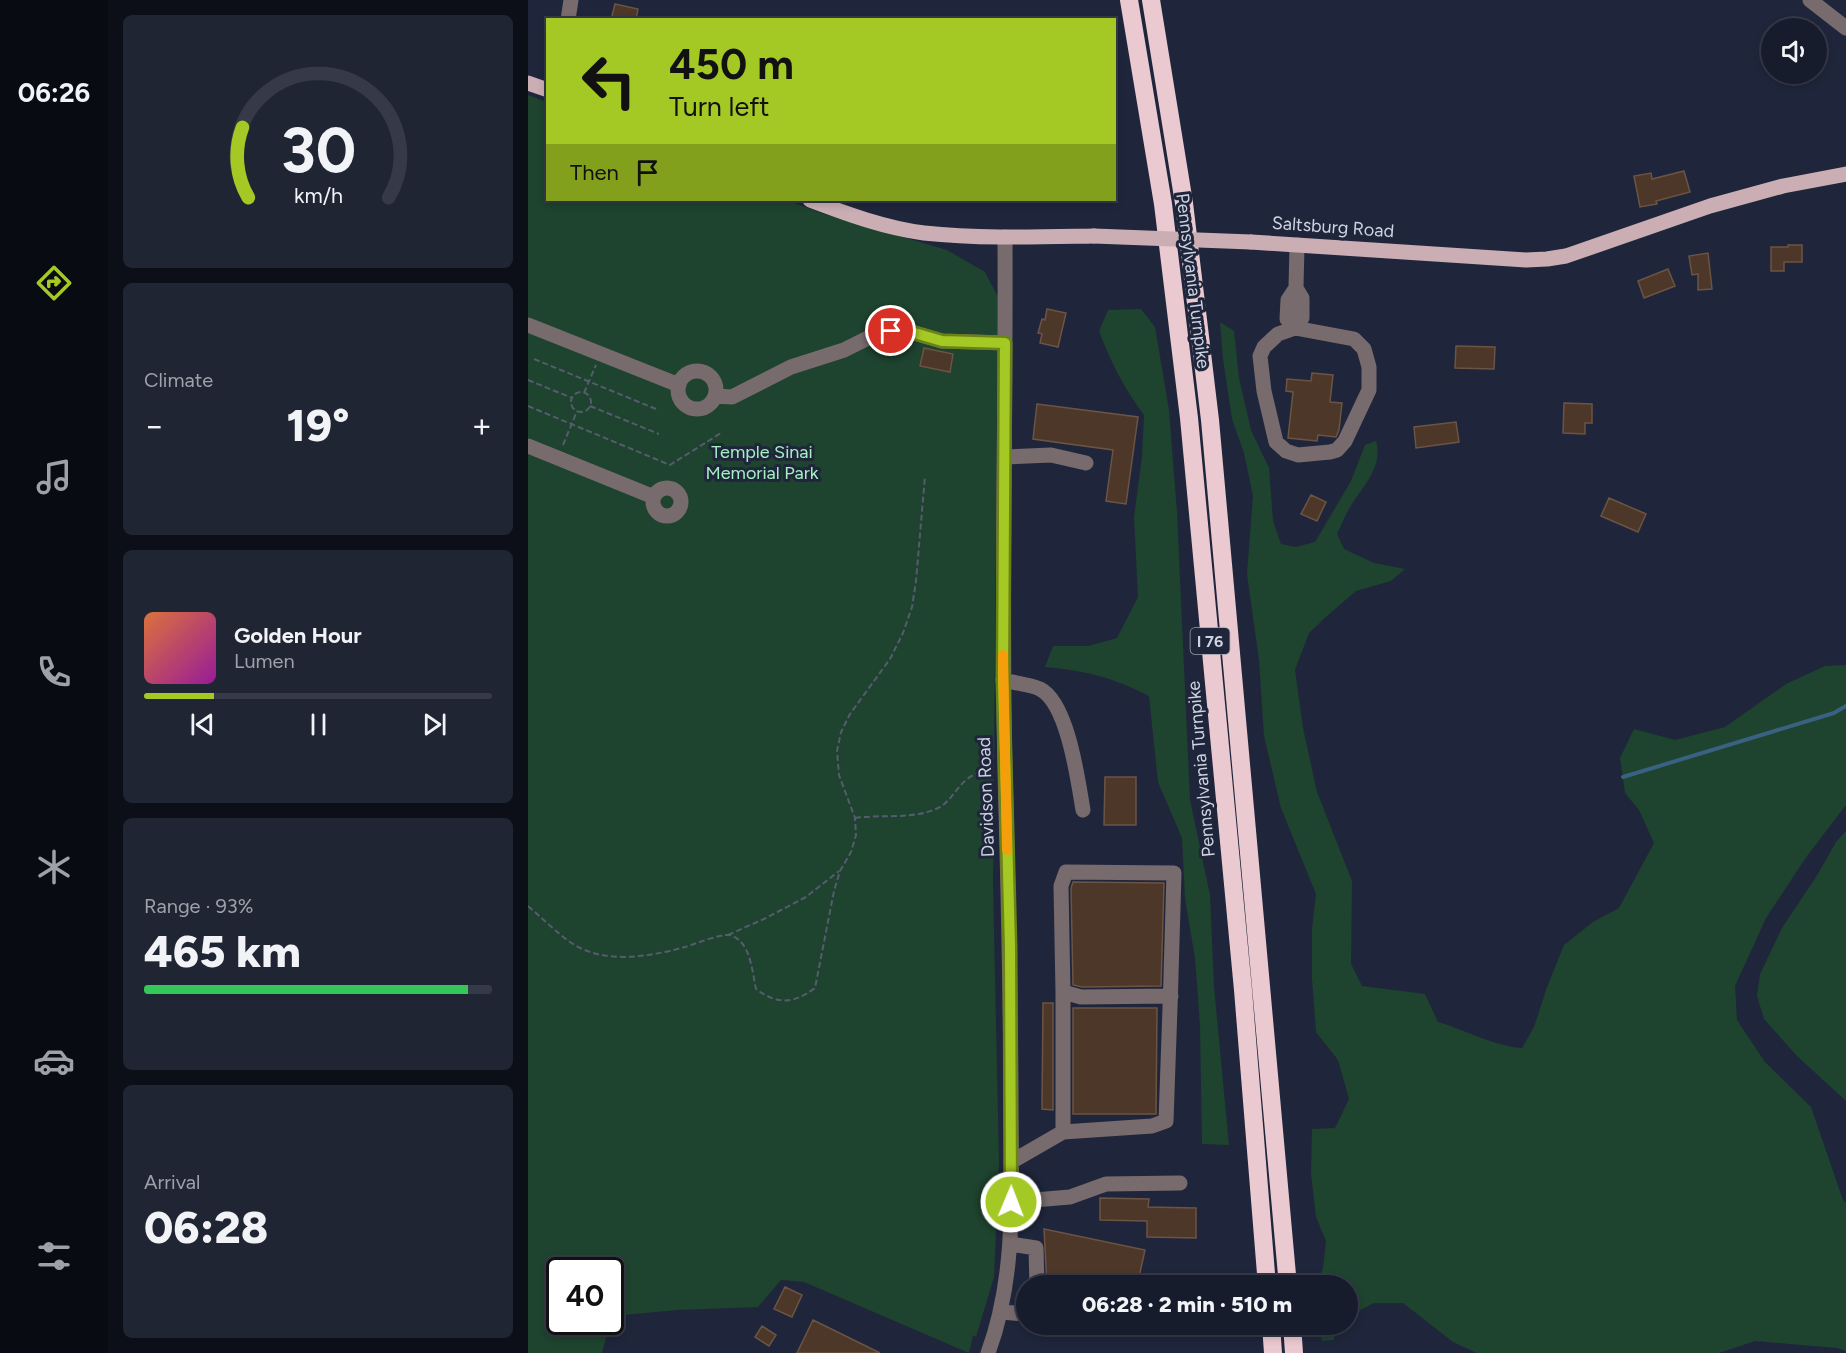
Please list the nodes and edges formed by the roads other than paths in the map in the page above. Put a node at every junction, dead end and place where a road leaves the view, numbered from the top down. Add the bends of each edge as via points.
1 (571, 0) edge
2 (1129, 0) edge
3 (1150, 0) edge
4 (1810, 0) edge
5 (568, 18) edge
6 (1846, 28) edge
7 (528, 83) edge
8 (546, 89) edge
9 (1846, 174) edge
10 (813, 201) edge
11 (1005, 237) junction
12 (1297, 245) junction
13 (528, 324) edge
14 (1294, 328) junction
15 (1005, 343) junction
16 (679, 385) junction
17 (716, 396) junction
18 (528, 447) edge
19 (1005, 457) junction
20 (1086, 463) dead end
21 (654, 497) dead end
22 (1003, 680) junction
23 (1083, 810) dead end
24 (1063, 992) junction
25 (1170, 996) junction
26 (1063, 1132) junction
27 (1011, 1162) junction
28 (1180, 1183) dead end
29 (1011, 1202) junction
30 (1010, 1244) junction
31 (1037, 1275) edge
32 (1266, 1275) edge
33 (1287, 1275) edge
34 (1001, 1312) junction
35 (1016, 1313) edge
36 (1271, 1335) edge
37 (1293, 1335) edge
38 (988, 1353) edge
39 (1273, 1353) edge
40 (1294, 1353) edge

1 - 5 street
2 - 32 highway, Pennsylvania Turnpike / I 76 via 1163,204 1188,407
3 - 33 highway, Pennsylvania Turnpike / I 76 via 1184,203 1210,420
4 - 6 street
7 - 8 main road
9 - 12 main road, Saltsburg Road via 1710,206 1547,259
10 - 11 main road, Saltsburg Road via 888,226 924,233
11 - 12 main road, Saltsburg Road, bridge via 1094,236
11 - 15 street, Davidson Road
12 - 14 street via 1296,288 1288,300 1287,319
13 - 16 street
14 - 14 street via 1354,339 1364,349 1369,390 1337,450 1298,455 1276,442 1260,356 1278,334
15 - 17 street via 942,341 891,331 791,367 732,397
15 - 19 street, Davidson Road
16 - 17 street via 681,399 692,408 706,407
16 - 17 street via 688,374 702,372 714,381
18 - 21 street
19 - 20 street via 1051,455
19 - 22 street, Davidson Road
22 - 23 street via 1039,688 1051,697 1070,739
22 - 27 street, Davidson Road
24 - 25 street via 1081,997
24 - 25 street via 1061,886 1066,872 1173,873
24 - 26 street
25 - 26 street via 1166,1120 1152,1126
26 - 27 street
27 - 29 street, Davidson Road
28 - 29 street via 1106,1184 1070,1197
29 - 30 street, Davidson Road
30 - 31 street via 1036,1248
30 - 34 street, Davidson Road
34 - 35 street
34 - 38 street, Davidson Road
36 - 39 highway
37 - 40 highway

